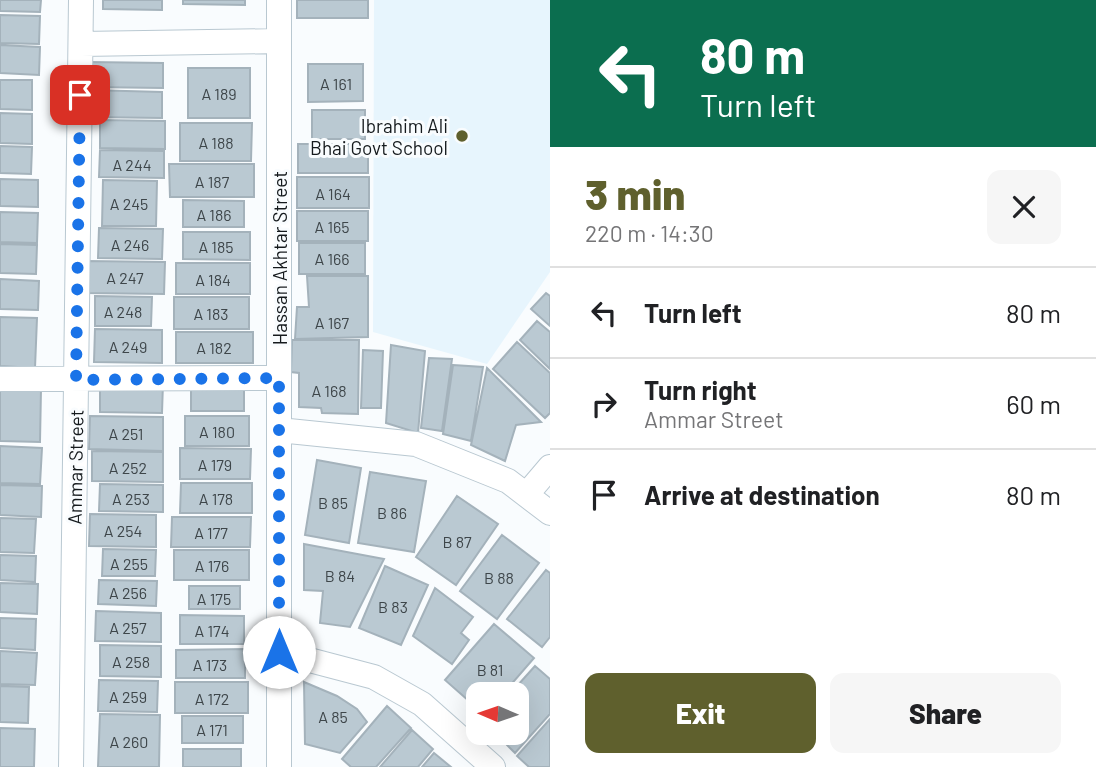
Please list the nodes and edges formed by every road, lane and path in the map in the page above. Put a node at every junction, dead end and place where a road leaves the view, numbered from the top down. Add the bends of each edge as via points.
1 (81, 0) edge
2 (279, 0) edge
3 (279, 41) junction
4 (81, 44) junction
5 (279, 378) junction
6 (0, 379) edge
7 (76, 380) junction
8 (279, 430) junction
9 (550, 467) edge
10 (527, 494) junction
11 (550, 513) edge
12 (279, 652) junction
13 (71, 767) edge
14 (279, 767) edge
15 (493, 767) edge

1 - 4 street, Ammar Street
2 - 3 street, Hassan Akhtar Street
3 - 4 street
3 - 5 street, Hassan Akhtar Street
4 - 7 street, Ammar Street
5 - 7 street
5 - 8 street, Hassan Akhtar Street
6 - 7 street
7 - 13 street, Ammar Street
8 - 10 street via 416,444 508,481
8 - 12 street, Hassan Akhtar Street
9 - 10 street
10 - 11 street
12 - 14 street, Hassan Akhtar Street
12 - 15 street via 374,677 422,704

